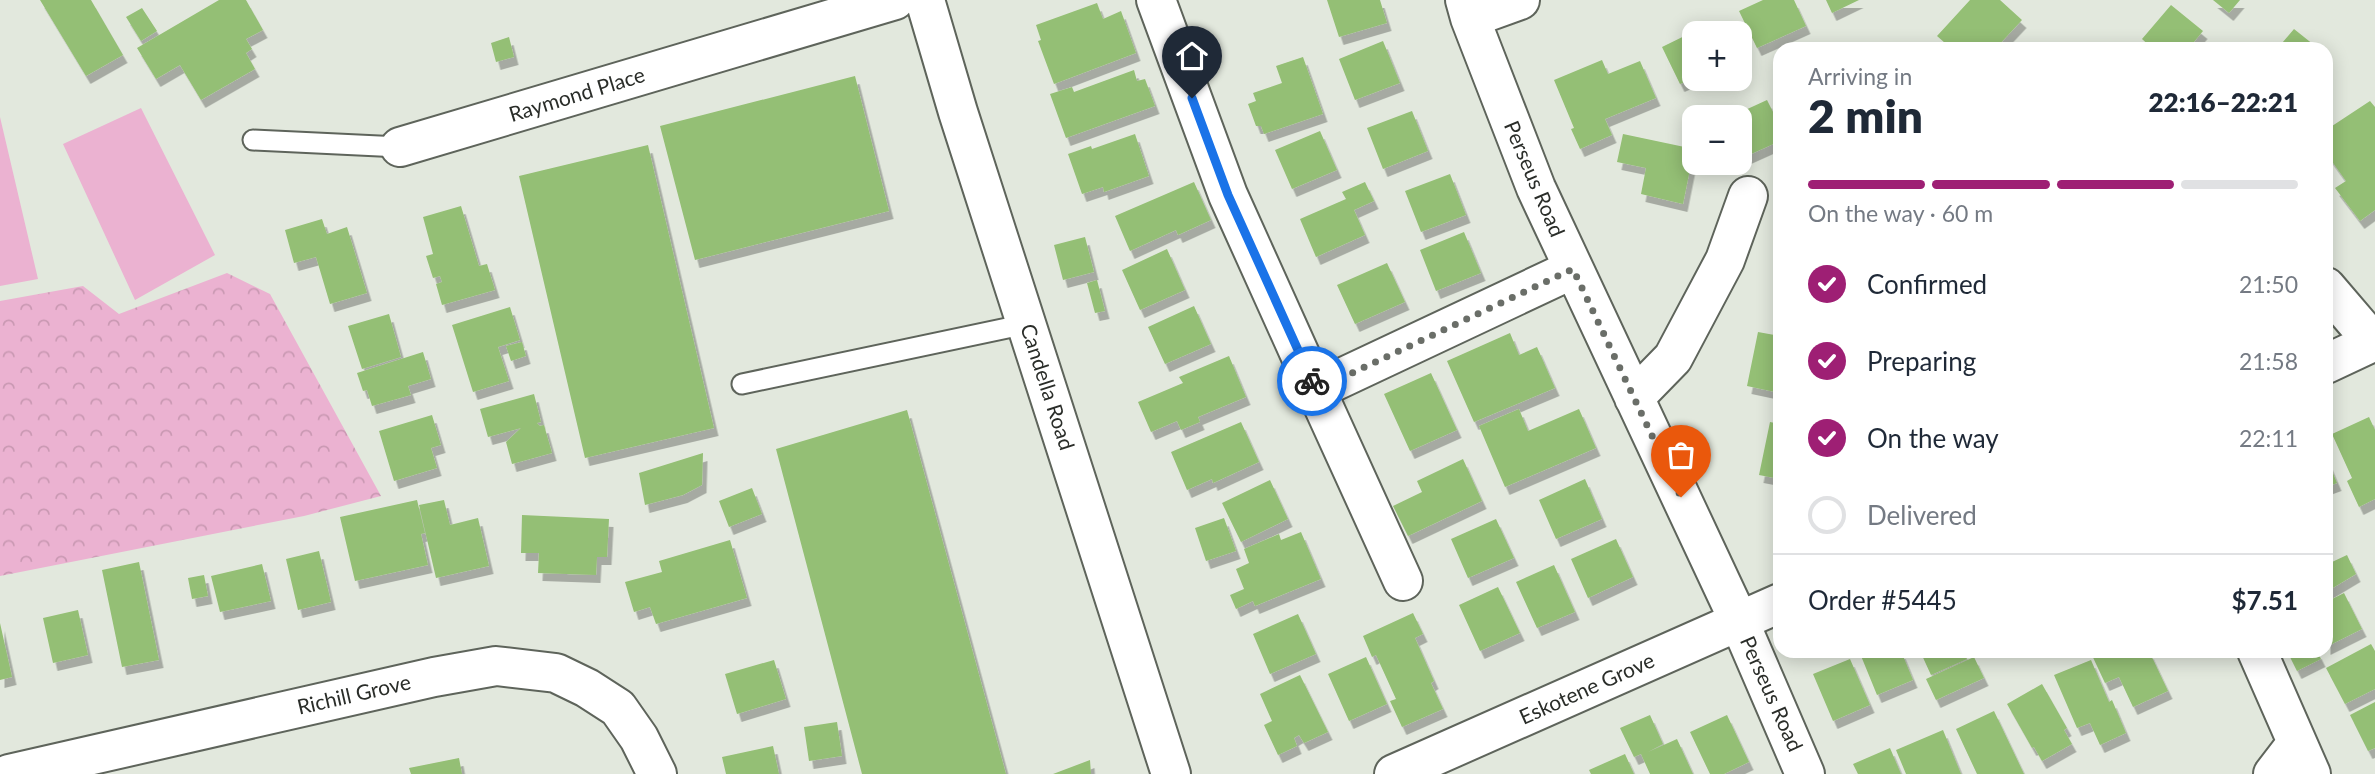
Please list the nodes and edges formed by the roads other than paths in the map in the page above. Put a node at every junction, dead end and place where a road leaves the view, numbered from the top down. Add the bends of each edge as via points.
1 (895, 0) edge
2 (925, 0) edge
3 (1156, 0) edge
4 (1520, 0) edge
5 (1468, 9) edge
6 (253, 140) dead end
7 (400, 147) joint
8 (1748, 196) dead end
9 (1573, 269) junction
10 (2333, 295) edge
11 (1026, 324) junction
12 (2374, 342) edge
13 (2333, 361) edge
14 (741, 384) dead end
15 (1316, 390) junction
16 (1634, 398) junction
17 (1403, 581) dead end
18 (1773, 606) edge
19 (1739, 621) junction
20 (2259, 658) edge
21 (2304, 759) edge
22 (9, 774) edge
23 (657, 774) edge
24 (1171, 774) edge
25 (1394, 774) edge
26 (1805, 774) edge
27 (2273, 774) edge

1 - 7 street, Raymond Place
2 - 11 street, Candella Road
3 - 15 street via 1228,195
4 - 5 street
5 - 9 street, Perseus Road via 1536,188
6 - 7 lane, Raymond Place
8 - 16 street via 1725,260 1673,358
9 - 15 street
9 - 16 street, Perseus Road
10 - 12 street
11 - 14 lane
11 - 24 street, Candella Road
12 - 13 street
15 - 17 street
16 - 19 street, Perseus Road
18 - 19 street, Eskotene Grove
19 - 25 street, Eskotene Grove
19 - 26 street, Perseus Road
20 - 21 street
21 - 27 street
22 - 23 street, Richill Grove via 496,666 556,673 618,708

